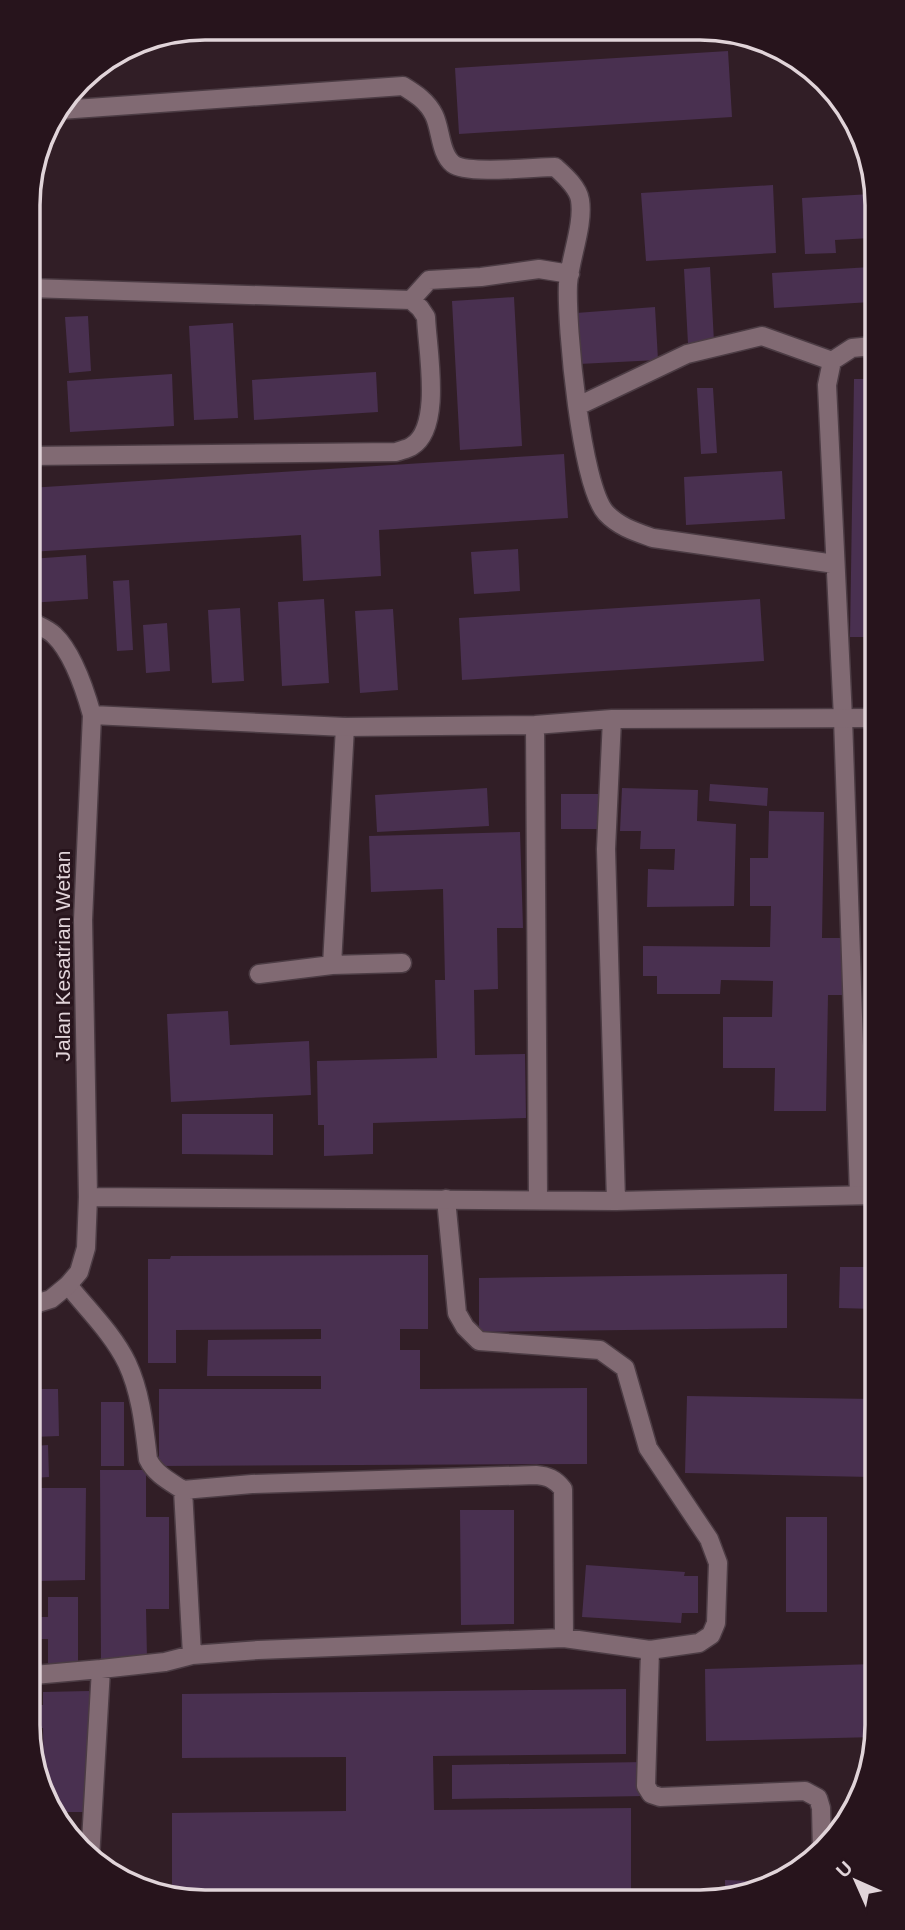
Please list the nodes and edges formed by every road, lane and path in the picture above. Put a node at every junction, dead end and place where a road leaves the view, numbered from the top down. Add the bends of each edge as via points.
1 (71, 109) edge
2 (570, 274) junction
3 (41, 288) edge
4 (411, 300) junction
5 (865, 347) edge
6 (832, 361) junction
7 (578, 406) junction
8 (41, 456) edge
9 (835, 565) junction
10 (41, 627) edge
11 (92, 715) junction
12 (844, 718) junction
13 (865, 718) edge
14 (612, 719) junction
15 (535, 725) junction
16 (345, 727) junction
17 (402, 963) dead end
18 (332, 965) junction
19 (259, 974) dead end
20 (864, 1141) edge
21 (864, 1195) edge
22 (88, 1197) junction
23 (538, 1198) junction
24 (446, 1199) junction
25 (616, 1200) junction
26 (68, 1285) junction
27 (40, 1302) edge
28 (183, 1490) junction
29 (564, 1638) junction
30 (650, 1650) junction
31 (192, 1654) junction
32 (101, 1669) junction
33 (40, 1674) edge
34 (822, 1835) edge
35 (87, 1839) edge

1 - 2 street via 403,86 425,101 453,164 474,170 555,167 569,180 580,198
2 - 4 street via 539,269 429,280
2 - 7 street via 570,352
3 - 4 street
4 - 8 street via 426,317 431,411 423,435 413,445 396,452
5 - 6 street via 852,348
6 - 7 street via 762,336 687,354
6 - 9 street via 827,385
7 - 9 street via 591,484 605,513 628,529 653,538
9 - 12 street
10 - 11 street via 54,634 72,661
11 - 16 street
11 - 22 street, Jalan Kesatrian Wetan via 83,920
12 - 13 street
12 - 14 street
12 - 20 street
14 - 15 street
14 - 25 street via 606,849
15 - 16 street
15 - 23 street
16 - 18 street
17 - 18 street
18 - 19 street
21 - 25 street
22 - 24 street
22 - 26 street, Jalan Kesatrian Wetan via 86,1248 79,1272
23 - 24 street
23 - 25 street
24 - 30 street via 457,1312 466,1327 480,1341 600,1350 625,1368 648,1448 715,1551 716,1623 711,1635 699,1643
26 - 27 street
26 - 28 street via 126,1361 135,1381 151,1465
28 - 29 street via 548,1476 563,1489
28 - 31 street
29 - 30 street
29 - 31 street
30 - 34 street via 646,1786 652,1794 806,1791 818,1798
31 - 32 street via 165,1662
32 - 33 street
32 - 35 street

